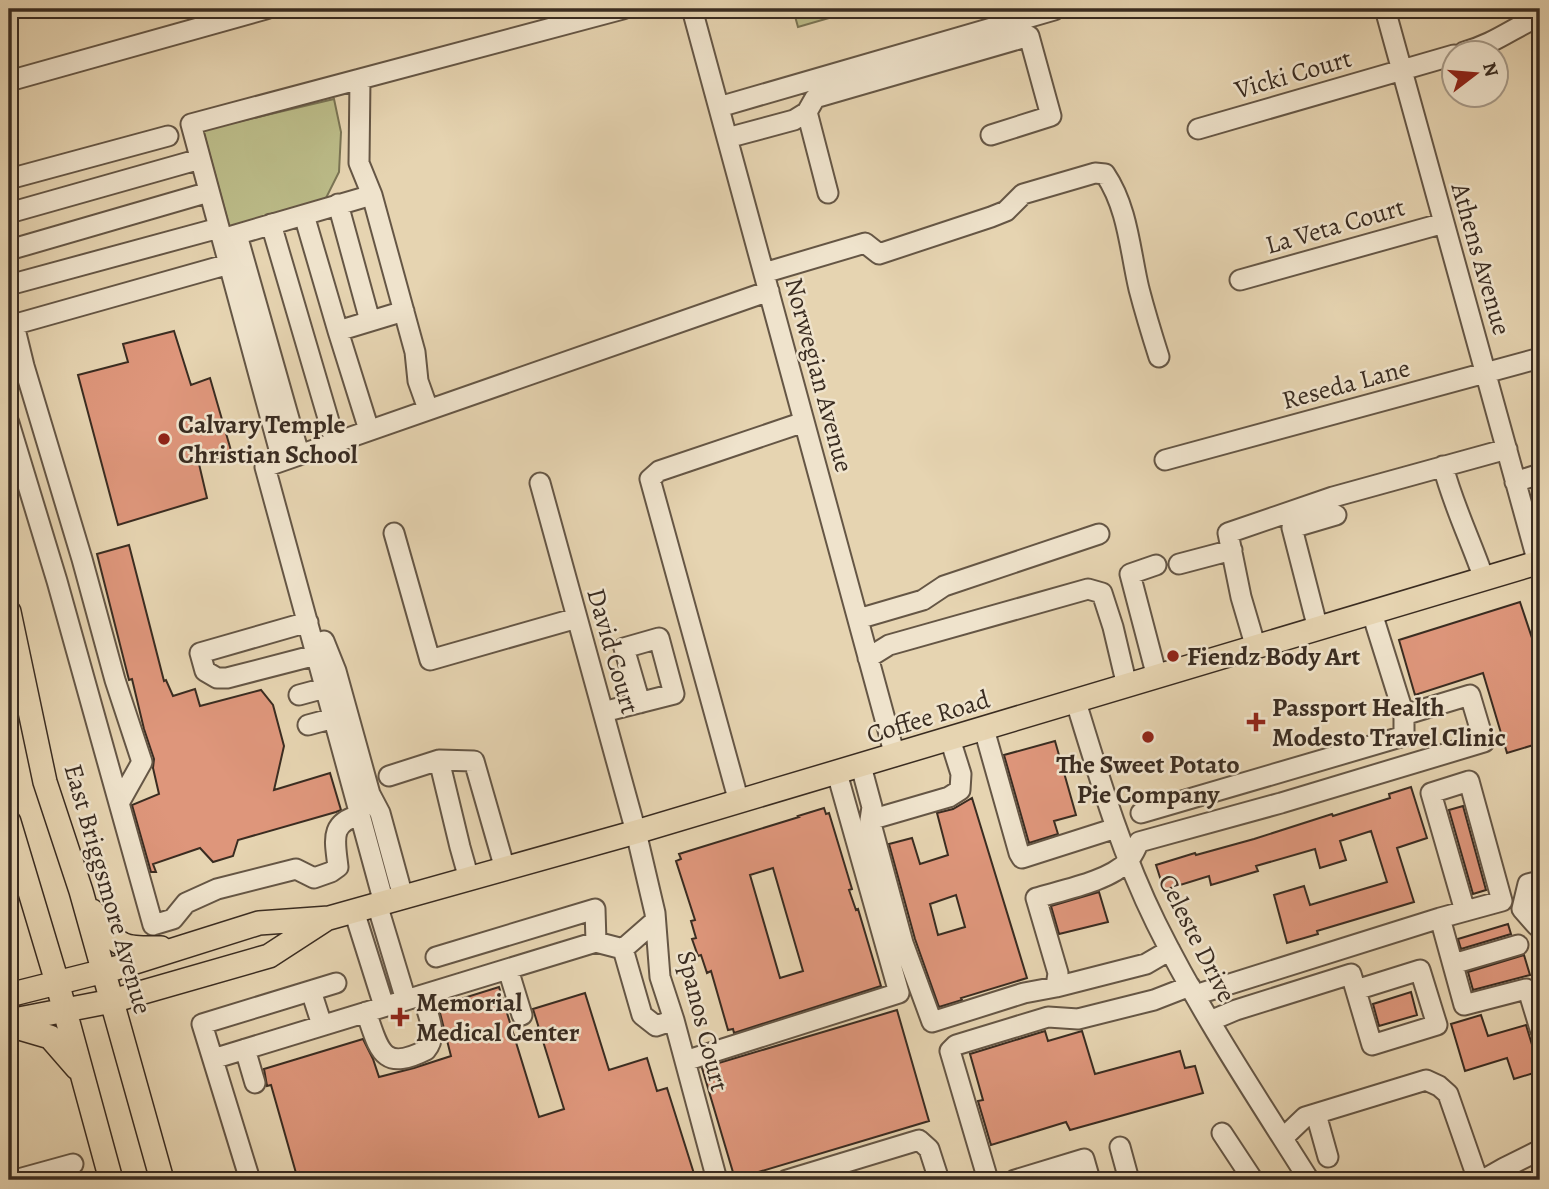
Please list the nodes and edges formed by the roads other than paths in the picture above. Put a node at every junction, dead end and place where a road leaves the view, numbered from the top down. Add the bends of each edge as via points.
1 (266, 9) edge
2 (624, 9) edge
3 (692, 9) edge
4 (1385, 9) edge
5 (1054, 10) edge
6 (1540, 16) edge
7 (201, 18) edge
8 (1501, 38) edge
9 (1440, 59) edge
10 (1402, 71) junction
11 (360, 79) junction
12 (9, 81) edge
13 (719, 107) junction
14 (807, 112) junction
15 (1198, 129) dead end
16 (991, 135) dead end
17 (168, 136) dead end
18 (727, 138) junction
19 (200, 159) junction
20 (9, 179) edge
21 (209, 192) junction
22 (828, 193) dead end
23 (372, 195) junction
24 (338, 204) junction
25 (9, 213) edge
26 (304, 215) junction
27 (1444, 223) junction
28 (271, 225) junction
29 (226, 234) junction
30 (9, 250) edge
31 (229, 264) junction
32 (1240, 280) dead end
33 (766, 282) junction
34 (9, 285) edge
35 (404, 311) junction
36 (370, 321) junction
37 (11, 326) edge
38 (338, 331) junction
39 (1159, 357) dead end
40 (1540, 358) edge
41 (1486, 373) junction
42 (428, 409) junction
43 (804, 422) junction
44 (9, 423) edge
45 (369, 430) junction
46 (335, 442) junction
47 (1507, 449) junction
48 (290, 457) junction
49 (1166, 460) dead end
50 (1443, 466) junction
51 (1540, 474) edge
52 (1515, 482) junction
53 (540, 483) dead end
54 (37, 515) junction
55 (1336, 515) dead end
56 (70, 521) junction
57 (394, 533) dead end
58 (1099, 534) dead end
59 (1232, 550) junction
60 (1539, 563) edge
61 (1179, 564) dead end
62 (1156, 565) dead end
63 (1483, 579) junction
64 (9, 612) edge
65 (1372, 613) junction
66 (577, 618) junction
67 (858, 619) junction
68 (307, 622) junction
69 (1318, 629) junction
70 (1256, 648) junction
71 (315, 649) junction
72 (868, 658) junction
73 (1157, 677) junction
74 (115, 680) junction
75 (1127, 686) junction
76 (87, 688) junction
77 (326, 688) junction
78 (299, 695) dead end
79 (1076, 702) junction
80 (640, 703) dead end
81 (603, 712) junction
82 (1404, 715) junction
83 (334, 718) junction
84 (308, 725) dead end
85 (984, 729) junction
86 (950, 739) junction
87 (895, 756) junction
88 (439, 761) junction
89 (861, 766) junction
90 (837, 773) junction
91 (389, 776) dead end
92 (739, 802) junction
93 (119, 803) junction
94 (1141, 813) dead end
95 (360, 815) junction
96 (870, 820) junction
97 (9, 822) edge
98 (1116, 828) junction
99 (636, 832) junction
100 (1129, 861) junction
101 (505, 869) junction
102 (469, 879) junction
103 (1540, 881) edge
104 (81, 891) junction
105 (388, 901) junction
106 (354, 911) junction
107 (1465, 911) junction
108 (329, 918) junction
109 (1440, 918) junction
110 (655, 922) junction
111 (1540, 928) edge
112 (596, 942) junction
113 (1518, 945) dead end
114 (181, 947) junction
115 (623, 949) junction
116 (1170, 950) junction
117 (436, 957) dead end
118 (1453, 964) junction
119 (508, 969) junction
120 (104, 970) junction
121 (57, 982) junction
122 (336, 983) dead end
123 (1056, 987) junction
124 (1356, 990) junction
125 (311, 991) junction
126 (1192, 991) junction
127 (9, 995) edge
128 (414, 997) junction
129 (112, 1001) junction
130 (375, 1009) junction
131 (65, 1011) junction
132 (522, 1014) dead end
133 (674, 1020) junction
134 (1210, 1021) junction
135 (9, 1023) edge
136 (322, 1026) junction
137 (1540, 1029) edge
138 (244, 1049) junction
139 (213, 1059) junction
140 (685, 1061) junction
141 (81, 1073) junction
142 (255, 1083) dead end
143 (1316, 1114) junction
144 (1222, 1133) dead end
145 (1283, 1138) junction
146 (1120, 1147) dead end
147 (1540, 1150) edge
148 (1328, 1157) dead end
149 (73, 1164) dead end
150 (1247, 1179) edge
151 (15, 1180) edge
152 (111, 1180) edge
153 (162, 1180) edge
154 (250, 1180) edge
155 (717, 1180) edge
156 (787, 1180) edge
157 (939, 1180) edge
158 (988, 1180) edge
159 (1015, 1180) edge
160 (1090, 1180) edge
161 (1129, 1180) edge
162 (1308, 1180) edge
163 (1480, 1180) edge

1 - 7 street
2 - 11 street
3 - 13 street, Norwegian Avenue
4 - 10 street, Athens Avenue
5 - 13 street
6 - 8 street
7 - 12 street
9 - 10 street, Vicki Court
10 - 15 street, Vicki Court
10 - 27 street, Athens Avenue
11 - 19 street via 191,124
11 - 23 street via 359,163
13 - 18 street, Norwegian Avenue
14 - 16 street via 815,98 1029,36 1051,116
14 - 18 street via 794,120
14 - 22 street
17 - 20 street
18 - 33 street, Norwegian Avenue
19 - 21 street
19 - 25 street
21 - 29 street
21 - 30 street
23 - 24 street
23 - 35 street
24 - 26 street
24 - 36 street
26 - 28 street
26 - 38 street
27 - 32 street, La Veta Court
27 - 41 street, Athens Avenue
28 - 29 street
28 - 46 street
29 - 31 street
29 - 34 street
29 - 48 street
31 - 37 street
31 - 48 street
33 - 39 street via 865,243 879,254 1006,211 1023,194 1105,174 1124,219
33 - 42 street
33 - 43 street, Norwegian Avenue
35 - 36 street
35 - 42 street
36 - 38 street
37 - 56 street
38 - 45 street
40 - 41 street, Reseda Lane
41 - 47 street, Athens Avenue
41 - 49 street, Reseda Lane
42 - 45 street
43 - 67 street, Norwegian Avenue
43 - 92 street via 659,471 650,479
44 - 54 street
45 - 46 street
46 - 48 street
47 - 50 street
47 - 52 street, Athens Avenue
48 - 68 street via 265,467
50 - 59 street via 1228,533
50 - 63 street
51 - 52 street
52 - 60 street, Athens Avenue
53 - 66 street, David Court
54 - 56 street
54 - 76 street
55 - 69 street via 1292,528
56 - 74 street
57 - 66 street via 430,660
58 - 67 street via 944,586 923,600
59 - 61 street
59 - 70 street
60 - 63 main road, Coffee Road
62 - 73 street via 1130,574
63 - 65 main road, Coffee Road
64 - 104 main road, East Briggsmore Avenue via 45,782
65 - 69 main road, Coffee Road
65 - 82 street
66 - 81 street, David Court
67 - 72 street, Norwegian Avenue
68 - 71 street
68 - 71 street via 200,653 205,671 227,678
69 - 70 main road, Coffee Road
70 - 73 main road, Coffee Road
71 - 77 street
71 - 105 street via 324,640 370,794 380,813
72 - 75 street via 889,645 1088,589 1102,593
72 - 87 street, Norwegian Avenue
73 - 75 main road, Coffee Road
74 - 76 street
74 - 93 street via 142,761
75 - 79 main road, Coffee Road
76 - 93 street
77 - 78 street
77 - 83 street
79 - 85 main road, Coffee Road
79 - 98 street, Celeste Drive
80 - 81 street
81 - 99 street, David Court
82 - 94 street via 1404,736
82 - 100 street via 1470,695 1484,742 1139,842
83 - 84 street
83 - 95 street
85 - 86 main road, Coffee Road
85 - 98 street via 1022,858
86 - 87 main road, Coffee Road
86 - 96 street via 961,774 960,790
87 - 89 main road, Coffee Road
88 - 91 street
88 - 101 street via 474,761
88 - 102 street
89 - 90 main road, Coffee Road
89 - 96 street via 872,807
90 - 92 main road, Coffee Road
90 - 140 street via 899,993
92 - 99 main road, Coffee Road
93 - 95 street via 153,925 173,919 186,903 217,889 296,869 314,878 331,872 338,867 339,826
95 - 105 street
96 - 123 street via 903,943 932,1022
97 - 121 main road
98 - 100 street, Celeste Drive
99 - 101 main road, Coffee Road
99 - 110 street, Spanos Court
100 - 116 street, Celeste Drive
100 - 123 street via 1093,881 1037,898 1058,973
101 - 102 main road, Coffee Road
102 - 105 main road, Coffee Road
103 - 111 street via 1528,884 1522,909
104 - 114 main road via 99,925 122,944
104 - 120 main road, East Briggsmore Avenue
105 - 106 main road, Coffee Road
105 - 128 street
106 - 108 main road, Coffee Road
106 - 130 street
107 - 107 street via 1502,901 1469,781 1431,793
107 - 109 street
108 - 114 main road, Coffee Road via 259,923
108 - 129 main road, Coffee Road via 269,956
109 - 118 street
109 - 126 street
110 - 115 street
110 - 133 street, Spanos Court via 660,977
112 - 115 street
112 - 117 street via 595,909
112 - 119 street
113 - 118 street
114 - 120 main road, Coffee Road
115 - 133 street via 642,1015 656,1026
116 - 123 street via 1146,964
116 - 126 street, Celeste Drive
118 - 137 street via 1464,1005 1526,989
119 - 128 street
119 - 132 street
120 - 121 main road, Coffee Road
120 - 129 main road, East Briggsmore Avenue
121 - 127 main road, Coffee Road
121 - 131 main road
122 - 125 street
124 - 124 street via 1372,1045 1437,1025 1420,970
124 - 134 street via 1351,974
125 - 136 street
125 - 139 street via 202,1024
126 - 134 street, Celeste Drive
126 - 158 street via 1079,1019 1048,1017 956,1045 950,1051
128 - 130 street
128 - 130 street via 432,1039 426,1050 401,1059 390,1058 378,1045
129 - 131 main road, Coffee Road
129 - 153 main road, East Briggsmore Avenue
130 - 136 street
131 - 135 main road, Coffee Road
131 - 141 main road
133 - 140 street, Spanos Court
134 - 145 street, Celeste Drive
135 - 141 main road via 50,1037
136 - 138 street
138 - 139 street
138 - 142 street
139 - 154 street
140 - 155 street, Spanos Court
141 - 152 main road
143 - 145 street via 1305,1117
143 - 148 street
143 - 163 street via 1426,1080 1448,1094
144 - 150 street
145 - 162 street, Celeste Drive
146 - 161 street
147 - 163 street
149 - 151 street
156 - 157 street via 919,1140 929,1149
159 - 160 street via 1084,1159

